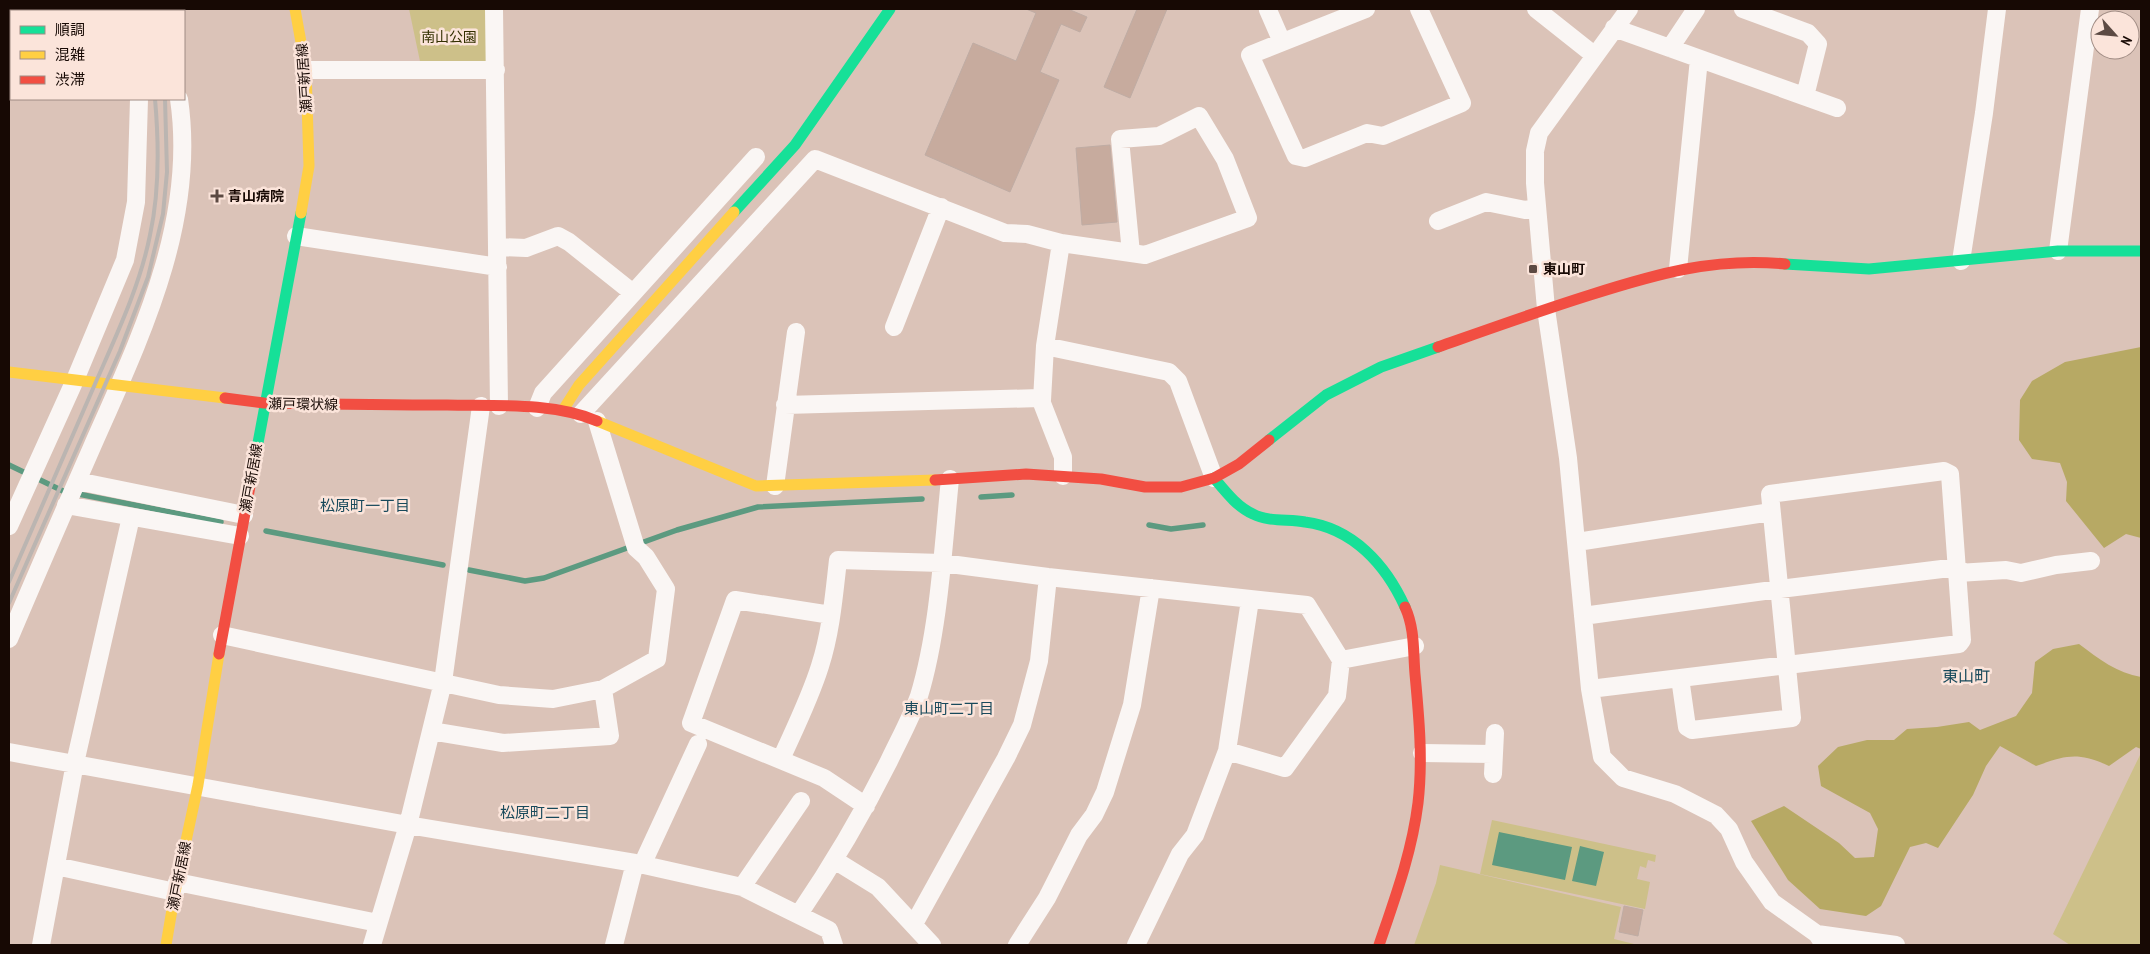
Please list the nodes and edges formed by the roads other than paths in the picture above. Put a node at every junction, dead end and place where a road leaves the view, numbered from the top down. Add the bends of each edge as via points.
1 (295, 9) edge
2 (494, 9) edge
3 (890, 9) edge
4 (1269, 9) edge
5 (1366, 9) edge
6 (1419, 9) edge
7 (1536, 9) edge
8 (1628, 9) edge
9 (1696, 9) edge
10 (1743, 9) edge
11 (1996, 9) edge
12 (2090, 9) edge
13 (1614, 28) junction
14 (1282, 42) junction
15 (1670, 48) junction
16 (1594, 55) junction
17 (1699, 59) junction
18 (306, 70) junction
19 (496, 70) junction
20 (1805, 96) junction
21 (139, 100) edge
22 (179, 100) edge
23 (1836, 108) dead end
24 (756, 157) dead end
25 (941, 207) junction
26 (1537, 208) junction
27 (1438, 220) dead end
28 (296, 236) junction
29 (1061, 243) junction
30 (498, 247) junction
31 (2058, 251) junction
32 (2141, 251) edge
33 (1131, 253) junction
34 (1961, 261) junction
35 (498, 267) junction
36 (1678, 269) junction
37 (633, 293) junction
38 (1546, 309) junction
39 (894, 327) dead end
40 (796, 332) dead end
41 (1045, 346) junction
42 (9, 372) edge
43 (75, 380) junction
44 (119, 384) junction
45 (1040, 398) junction
46 (264, 403) junction
47 (785, 405) junction
48 (481, 406) junction
49 (499, 406) junction
50 (537, 408) junction
51 (563, 410) junction
52 (589, 418) junction
53 (1063, 476) junction
54 (1214, 478) junction
55 (950, 479) junction
56 (76, 484) junction
57 (775, 486) junction
58 (67, 504) junction
59 (1771, 512) junction
60 (244, 515) junction
61 (131, 517) junction
62 (9, 526) edge
63 (240, 536) junction
64 (1577, 542) junction
65 (2091, 561) dead end
66 (942, 563) junction
67 (1958, 570) junction
68 (1048, 577) junction
69 (1151, 588) junction
70 (1780, 589) junction
71 (1250, 600) junction
72 (831, 615) junction
73 (1583, 616) junction
74 (222, 635) junction
75 (9, 639) edge
76 (1415, 646) junction
77 (1341, 660) junction
78 (1788, 665) junction
79 (1680, 678) junction
80 (443, 682) junction
81 (603, 689) junction
82 (1590, 689) junction
83 (431, 731) junction
84 (1495, 733) dead end
85 (698, 744) dead end
86 (1227, 751) junction
87 (9, 752) edge
88 (1422, 753) junction
89 (1494, 754) junction
90 (781, 758) junction
91 (75, 763) junction
92 (1493, 774) dead end
93 (198, 785) junction
94 (801, 802) dead end
95 (866, 806) junction
96 (408, 826) junction
97 (836, 861) junction
98 (639, 864) junction
99 (56, 866) junction
100 (176, 887) junction
101 (742, 887) junction
102 (799, 914) junction
103 (378, 923) junction
104 (914, 924) junction
105 (1821, 940) edge
106 (41, 945) edge
107 (166, 945) edge
108 (372, 945) edge
109 (614, 945) edge
110 (834, 945) edge
111 (932, 945) edge
112 (1018, 945) edge
113 (1136, 945) edge
114 (1379, 945) edge
115 (1896, 945) edge

1 - 18 street, 瀬戸新居線
2 - 19 street
3 - 51 street via 795,145 579,385
4 - 14 street
5 - 14 street
6 - 14 street via 1462,103 1383,136 1367,134 1305,158 1296,156 1250,55
7 - 16 street
8 - 13 street
9 - 15 street
10 - 20 street via 1808,33 1818,44
11 - 34 street
12 - 31 street
13 - 15 street
13 - 16 street
15 - 17 street
16 - 26 street via 1539,133 1535,151
17 - 20 street
17 - 36 street
18 - 19 street
18 - 28 street, 瀬戸新居線 via 308,166
19 - 30 street
20 - 23 street
21 - 43 street via 136,202 125,260
22 - 44 street via 183,160 171,242 161,278
24 - 37 street
25 - 29 street via 1005,233 1027,234
25 - 39 street
25 - 52 street via 812,160
26 - 27 street via 1525,210 1486,202
26 - 38 street
28 - 35 street
28 - 46 street, 瀬戸新居線
29 - 33 street
29 - 41 street
30 - 35 street
30 - 37 street via 526,248 558,236
31 - 32 street, 瀬戸環状線
31 - 34 street, 瀬戸環状線
33 - 33 street via 1120,139 1159,136 1199,116 1225,158 1248,218 1145,256
34 - 36 street, 瀬戸環状線 via 1869,269 1756,261
35 - 49 street
36 - 38 street, 瀬戸環状線
37 - 50 street via 542,393
38 - 54 street, 瀬戸環状線 via 1381,367 1326,395 1239,464
38 - 64 street
40 - 47 street
41 - 45 street via 1042,400
41 - 54 street via 1169,372 1178,381
42 - 43 street, 瀬戸環状線
43 - 44 street, 瀬戸環状線
43 - 62 street
44 - 46 street, 瀬戸環状線
44 - 56 street
45 - 47 street
45 - 53 street via 1063,457
46 - 48 street, 瀬戸環状線
46 - 60 street, 瀬戸新居線
47 - 57 street
48 - 49 street, 瀬戸環状線
48 - 80 street
49 - 50 street, 瀬戸環状線
50 - 51 street, 瀬戸環状線
51 - 52 street, 瀬戸環状線
52 - 57 street, 瀬戸環状線 via 756,486
52 - 81 street via 634,542 666,589 657,659
53 - 54 street, 瀬戸環状線 via 1145,487 1180,487
53 - 55 street, 瀬戸環状線 via 1026,474
54 - 76 street via 1232,499 1259,517 1309,522 1337,530 1367,550 1396,589 1410,621
55 - 57 street, 瀬戸環状線
55 - 66 street
56 - 58 street
56 - 60 street
58 - 61 street
58 - 75 street
59 - 64 street
59 - 67 street via 1770,494 1944,471 1950,474
59 - 70 street
60 - 63 street, 瀬戸新居線
61 - 63 street
61 - 91 street
63 - 74 street, 瀬戸新居線
64 - 73 street
65 - 67 street via 2021,573
66 - 68 street
66 - 72 street via 838,560
66 - 95 street via 929,652 918,697
67 - 70 street
67 - 78 street via 1962,640 1959,644
68 - 69 street
68 - 104 street via 1039,661 1022,725
69 - 71 street
69 - 112 street via 1132,706 1105,792
70 - 73 street
70 - 78 street
71 - 77 street via 1307,605
71 - 86 street
72 - 90 street via 818,673
72 - 90 street via 735,600 691,723
73 - 82 street
74 - 80 street
74 - 93 street, 瀬戸新居線
76 - 77 street
76 - 88 street
77 - 86 street via 1337,696 1285,768
78 - 79 street
78 - 79 street via 1792,718 1710,728 1692,730 1687,727
79 - 82 street
80 - 81 street via 498,695 553,699
80 - 83 street
81 - 83 street via 610,736 504,743
82 - 105 street via 1602,758 1606,763 1623,778 1675,794 1716,815 1729,829 1744,862 1772,902
83 - 96 street
84 - 89 street
85 - 98 street
86 - 113 street via 1195,836 1180,854
87 - 91 street
88 - 89 street
88 - 114 street via 1415,822 1402,877
89 - 92 street
90 - 95 street via 824,778
91 - 93 street
91 - 99 street
93 - 96 street
93 - 100 street, 瀬戸新居線
94 - 101 street
95 - 97 street
96 - 98 street
96 - 103 street
97 - 102 street
97 - 104 street via 878,887
98 - 101 street
98 - 109 street
99 - 100 street
99 - 106 street
100 - 103 street
100 - 107 street, 瀬戸新居線
101 - 102 street
102 - 110 street via 829,930
103 - 108 street
104 - 111 street
105 - 115 street

